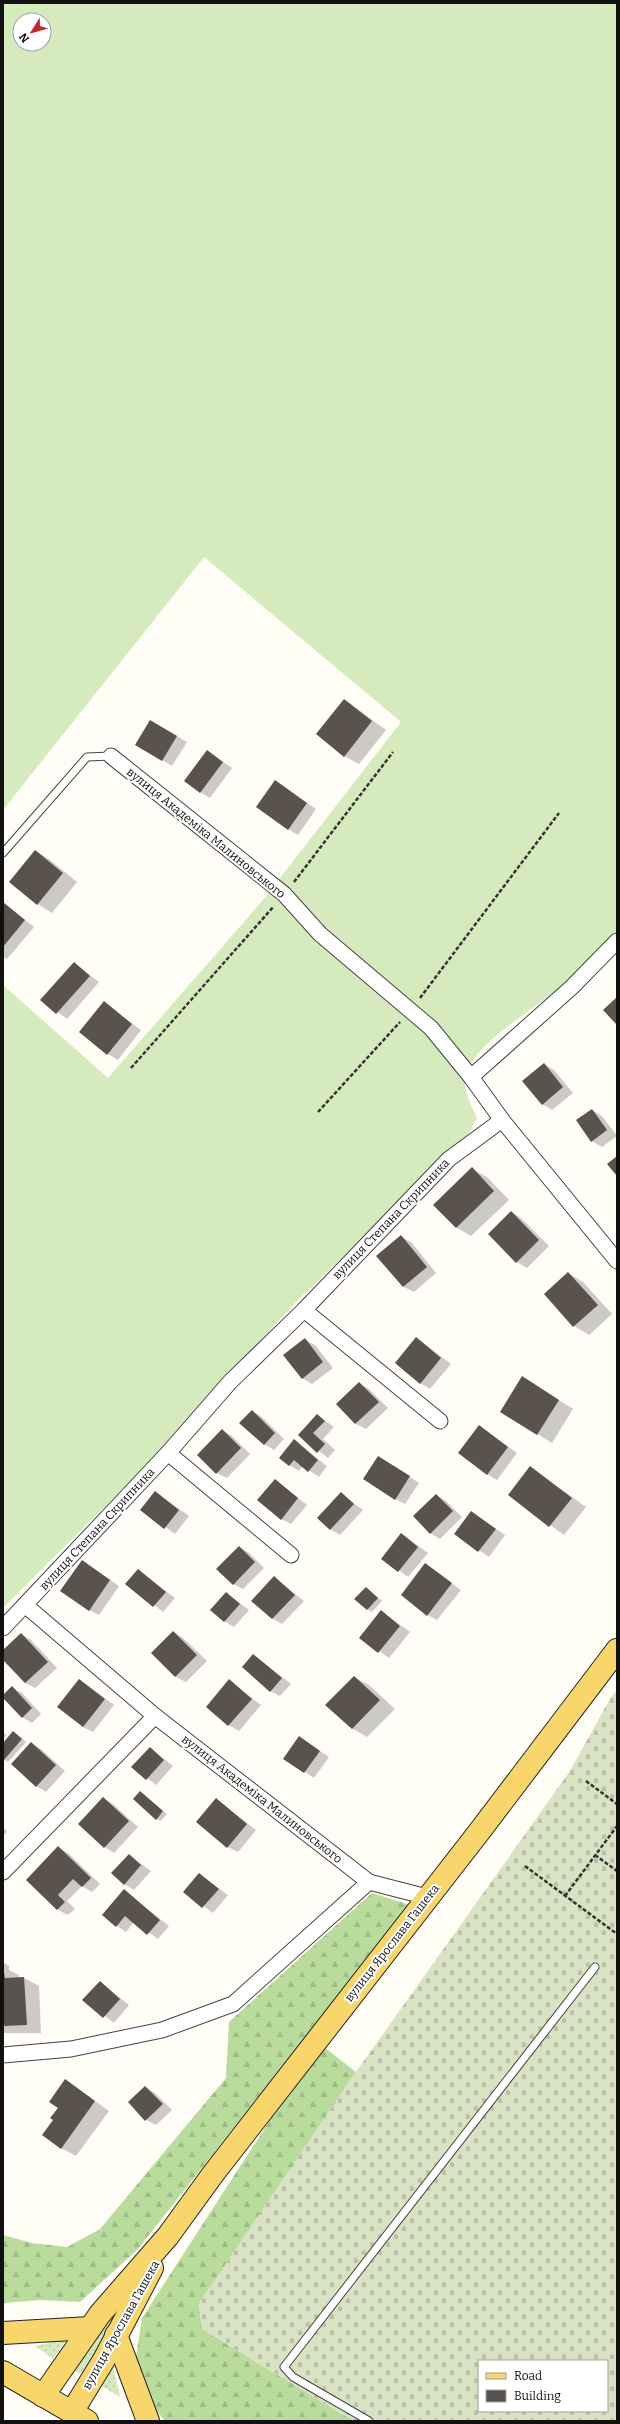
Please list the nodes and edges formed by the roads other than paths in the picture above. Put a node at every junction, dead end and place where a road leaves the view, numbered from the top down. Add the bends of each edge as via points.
1 (111, 756) joint
2 (3, 853) edge
3 (617, 941) edge
4 (471, 1077) junction
5 (502, 1120) junction
6 (617, 1261) edge
7 (304, 1310) junction
8 (440, 1421) dead end
9 (168, 1453) junction
10 (291, 1555) dead end
11 (25, 1605) junction
12 (3, 1628) edge
13 (617, 1650) edge
14 (155, 1716) junction
15 (3, 1872) edge
16 (369, 1882) junction
17 (427, 1897) junction
18 (595, 1967) dead end
19 (3, 2055) edge
20 (168, 2236) junction
21 (90, 2328) junction
22 (3, 2333) edge
23 (116, 2335) junction
24 (3, 2372) edge
25 (43, 2396) junction
26 (79, 2417) edge
27 (148, 2421) edge
28 (369, 2421) edge

1 - 2 lane via 87,757
1 - 4 street, вулиця Академіка Малиновського via 284,894 320,934 431,1028
3 - 4 street via 572,987
4 - 5 street, вулиця Академіка Малиновського
5 - 6 street, вулиця Академіка Малиновського
5 - 7 street, вулиця Степана Скрипника via 449,1159
7 - 8 street
7 - 9 street, вулиця Степана Скрипника via 230,1382
9 - 10 street
9 - 11 street, вулиця Степана Скрипника
11 - 12 street, вулиця Степана Скрипника
11 - 14 street
13 - 17 main road, вулиця Ярослава Гашека
14 - 15 street
14 - 16 street, вулиця Академіка Малиновського
16 - 17 street, вулиця Академіка Малиновського
16 - 19 street via 233,2004 162,2030 70,2049
17 - 20 main road, вулиця Ярослава Гашека via 212,2174
18 - 28 lane via 284,2367 293,2376
20 - 21 main road, вулиця Ярослава Гашека
20 - 23 main road, вулиця Ярослава Гашека
21 - 22 main road
21 - 25 main road, вулиця Ярослава Гашека
23 - 26 main road, вулиця Ярослава Гашека
23 - 27 main road
24 - 25 main road
25 - 26 main road

